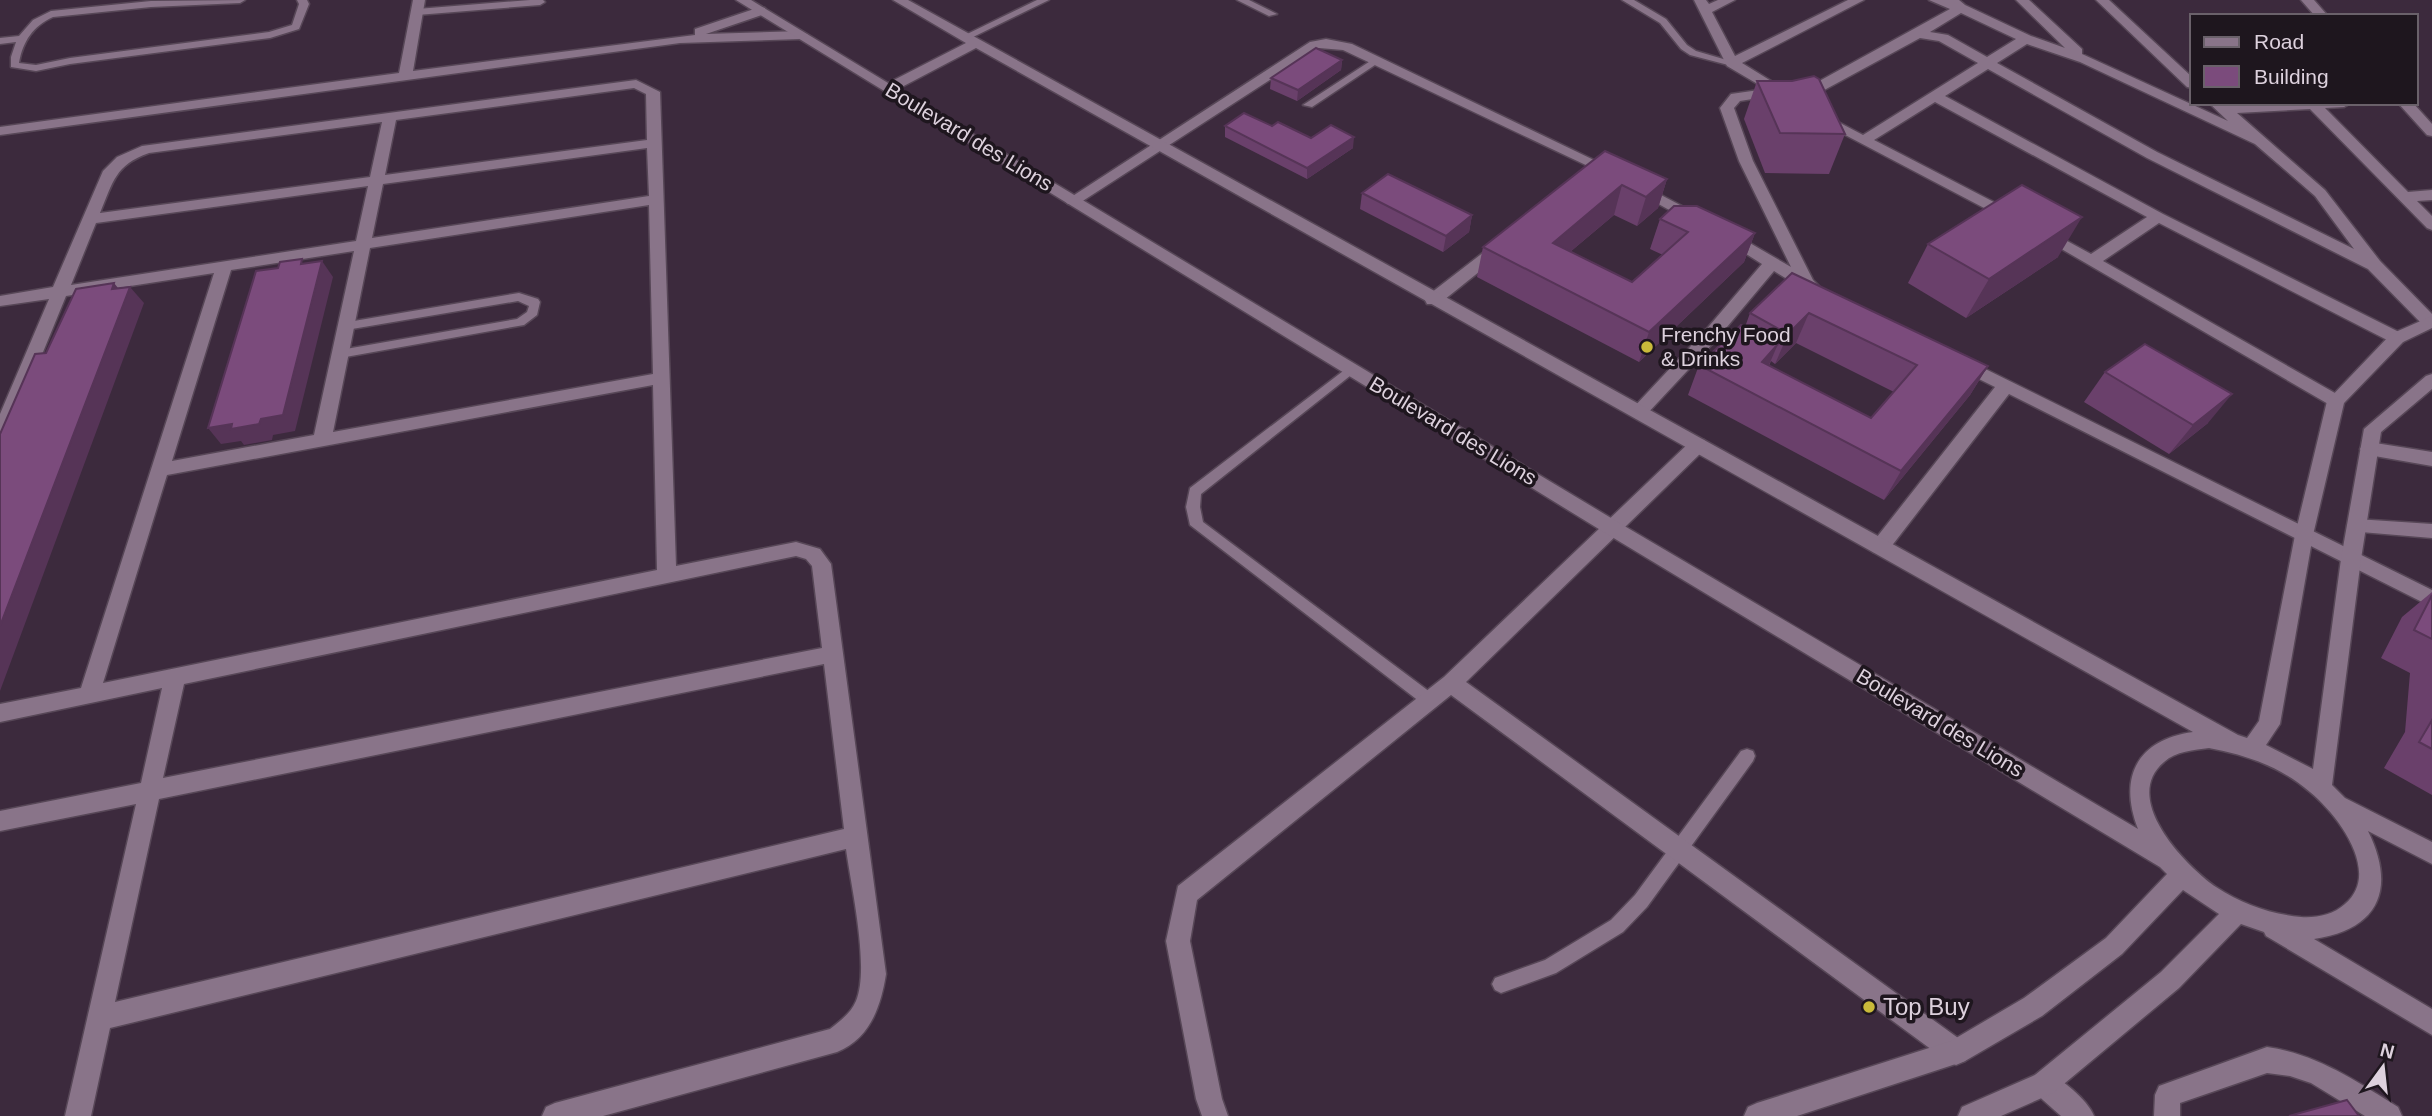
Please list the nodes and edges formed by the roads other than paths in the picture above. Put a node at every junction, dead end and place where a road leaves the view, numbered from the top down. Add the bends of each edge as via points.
1 (240, 0) edge
2 (302, 0) edge
3 (742, 0) edge
4 (899, 0) edge
5 (1044, 0) edge
6 (1242, 0) edge
7 (1627, 0) edge
8 (1728, 0) edge
9 (1858, 0) edge
10 (1935, 0) edge
11 (2022, 0) edge
12 (2102, 0) edge
13 (2307, 0) edge
14 (540, 2) dead end
15 (1956, 4) edge
16 (418, 6) edge
17 (1702, 6) edge
18 (760, 11) junction
19 (1272, 14) dead end
20 (2320, 14) edge
21 (1918, 34) junction
22 (801, 35) junction
23 (19, 39) junction
24 (2026, 39) junction
25 (680, 40) junction
26 (971, 40) junction
27 (0, 41) edge
28 (2085, 59) junction
29 (1375, 61) junction
30 (1987, 61) junction
31 (1732, 63) junction
32 (2186, 73) edge
33 (405, 78) junction
34 (888, 88) junction
35 (1778, 91) junction
36 (1935, 96) junction
37 (1795, 100) junction
38 (1308, 105) dead end
39 (2314, 105) joint
40 (2407, 105) edge
41 (2220, 107) edge
42 (390, 116) junction
43 (0, 131) edge
44 (2432, 132) edge
45 (1865, 140) junction
46 (654, 142) junction
47 (2262, 142) junction
48 (1159, 146) junction
49 (377, 180) junction
50 (2432, 195) edge
51 (2402, 197) junction
52 (656, 199) junction
53 (1073, 201) junction
54 (2158, 217) junction
55 (90, 219) junction
56 (2432, 225) edge
57 (1507, 242) edge
58 (363, 244) junction
59 (2093, 260) junction
60 (1773, 261) junction
61 (2374, 265) junction
62 (224, 266) junction
63 (1806, 284) junction
64 (61, 291) junction
65 (1830, 296) edge
66 (1433, 300) junction
67 (0, 301) edge
68 (2431, 321) edge
69 (346, 326) junction
70 (2397, 338) junction
71 (340, 354) junction
72 (1947, 356) edge
73 (1351, 369) junction
74 (661, 378) junction
75 (2432, 380) edge
76 (2006, 386) junction
77 (2336, 401) junction
78 (1639, 412) junction
79 (0, 435) edge
80 (322, 440) junction
81 (1698, 445) junction
82 (2369, 449) junction
83 (2432, 458) edge
84 (159, 470) junction
85 (2356, 526) junction
86 (1614, 529) junction
87 (2432, 531) edge
88 (2304, 535) junction
89 (1880, 547) junction
90 (2351, 559) junction
91 (667, 575) junction
92 (2432, 599) edge
93 (833, 654) junction
94 (175, 677) junction
95 (1451, 683) junction
96 (89, 694) junction
97 (1429, 700) junction
98 (0, 713) edge
99 (2241, 745) junction
100 (1747, 755) dead end
101 (150, 791) junction
102 (2329, 796) junction
103 (0, 821) edge
104 (856, 836) junction
105 (1678, 849) junction
106 (2432, 854) edge
107 (2175, 867) junction
108 (2249, 916) junction
109 (1501, 984) dead end
110 (100, 1018) junction
111 (2432, 1023) edge
112 (1956, 1052) junction
113 (2044, 1084) junction
114 (78, 1116) edge
115 (555, 1116) edge
116 (1215, 1116) edge
117 (1757, 1116) edge
118 (1971, 1116) edge
119 (2081, 1116) edge
120 (2167, 1116) edge
121 (2389, 1116) edge

1 - 23 lane via 61,12 44,16
2 - 23 lane via 296,27 289,30 146,53 18,67 14,65
3 - 18 street, Boulevard des Lions
4 - 26 street
5 - 26 lane
6 - 19 lane
7 - 31 lane via 1663,21 1693,53
8 - 17 street
9 - 31 street
10 - 15 street
11 - 28 street
12 - 32 street
13 - 20 street
14 - 16 lane
15 - 21 street
15 - 24 street
16 - 33 street
17 - 31 street
18 - 22 street, Boulevard des Lions
18 - 25 street
21 - 30 street via 1943,38
21 - 37 street
22 - 25 street
22 - 34 street, Boulevard des Lions
23 - 27 lane
24 - 28 street
24 - 30 street
25 - 33 street
26 - 34 street
26 - 48 street
28 - 47 street
29 - 38 lane
29 - 48 street via 1347,47 1315,45
29 - 60 street
30 - 36 street
30 - 61 street via 2152,155
31 - 35 street
33 - 43 street
34 - 53 street, Boulevard des Lions
35 - 37 street
35 - 63 street via 1736,97 1727,108 1746,161
36 - 45 street
36 - 54 street
37 - 45 street
39 - 41 street
39 - 51 street
40 - 44 street
41 - 47 street
42 - 46 street via 636,84 653,92
42 - 49 street
42 - 55 street via 133,153 110,171
45 - 59 street
46 - 49 street
46 - 52 street
47 - 61 street via 2320,193
48 - 53 street
48 - 66 street
49 - 55 street
49 - 58 street
50 - 51 street
51 - 56 street
52 - 58 street
52 - 74 street
53 - 73 street, Boulevard des Lions
54 - 59 street
54 - 70 street
55 - 64 street
57 - 66 street
58 - 62 street
58 - 69 street
59 - 77 street
60 - 63 street
60 - 78 street via 1716,340
61 - 68 street
62 - 64 street
62 - 84 street
63 - 65 street
64 - 67 street
64 - 79 street
66 - 78 street
68 - 70 street
69 - 71 street
69 - 71 lane via 519,298 534,302 536,309 520,322
70 - 77 street
71 - 80 street
72 - 76 street
73 - 86 street, Boulevard des Lions
73 - 97 lane via 1195,492 1197,525
74 - 80 street
74 - 91 street
75 - 82 street via 2373,429
76 - 88 street
76 - 89 street
77 - 88 street
78 - 81 street
80 - 84 street
81 - 86 street
81 - 89 street
82 - 83 street
82 - 85 street
84 - 96 street
85 - 87 street
85 - 90 street
86 - 95 street
86 - 107 street, Boulevard des Lions
88 - 90 street
88 - 99 street via 2269,724
89 - 99 street
90 - 92 street
90 - 102 street
91 - 93 street via 796,549 813,554 821,564
91 - 94 street
93 - 101 street
93 - 104 street
94 - 96 street
94 - 101 street
95 - 97 street
95 - 105 street
96 - 98 street
97 - 116 street via 1186,894 1178,941
99 - 102 street via 2288,764
99 - 107 street via 2190,740 2173,744 2148,760 2138,788 2142,813 2154,840
100 - 105 lane
101 - 103 street
101 - 110 street
102 - 106 street
102 - 108 street via 2356,830 2368,856 2371,873 2364,902 2354,913 2323,926 2305,928
104 - 110 street
104 - 115 street via 874,974 870,1001 860,1021 837,1040
105 - 109 lane via 1642,901 1617,926 1550,967
105 - 112 street
107 - 108 street via 2218,901
107 - 112 street via 2114,946 2033,1007
108 - 111 street
108 - 113 street
110 - 114 street
112 - 117 street
113 - 118 street
113 - 119 street
120 - 121 street via 2168,1095 2267,1060 2318,1073

